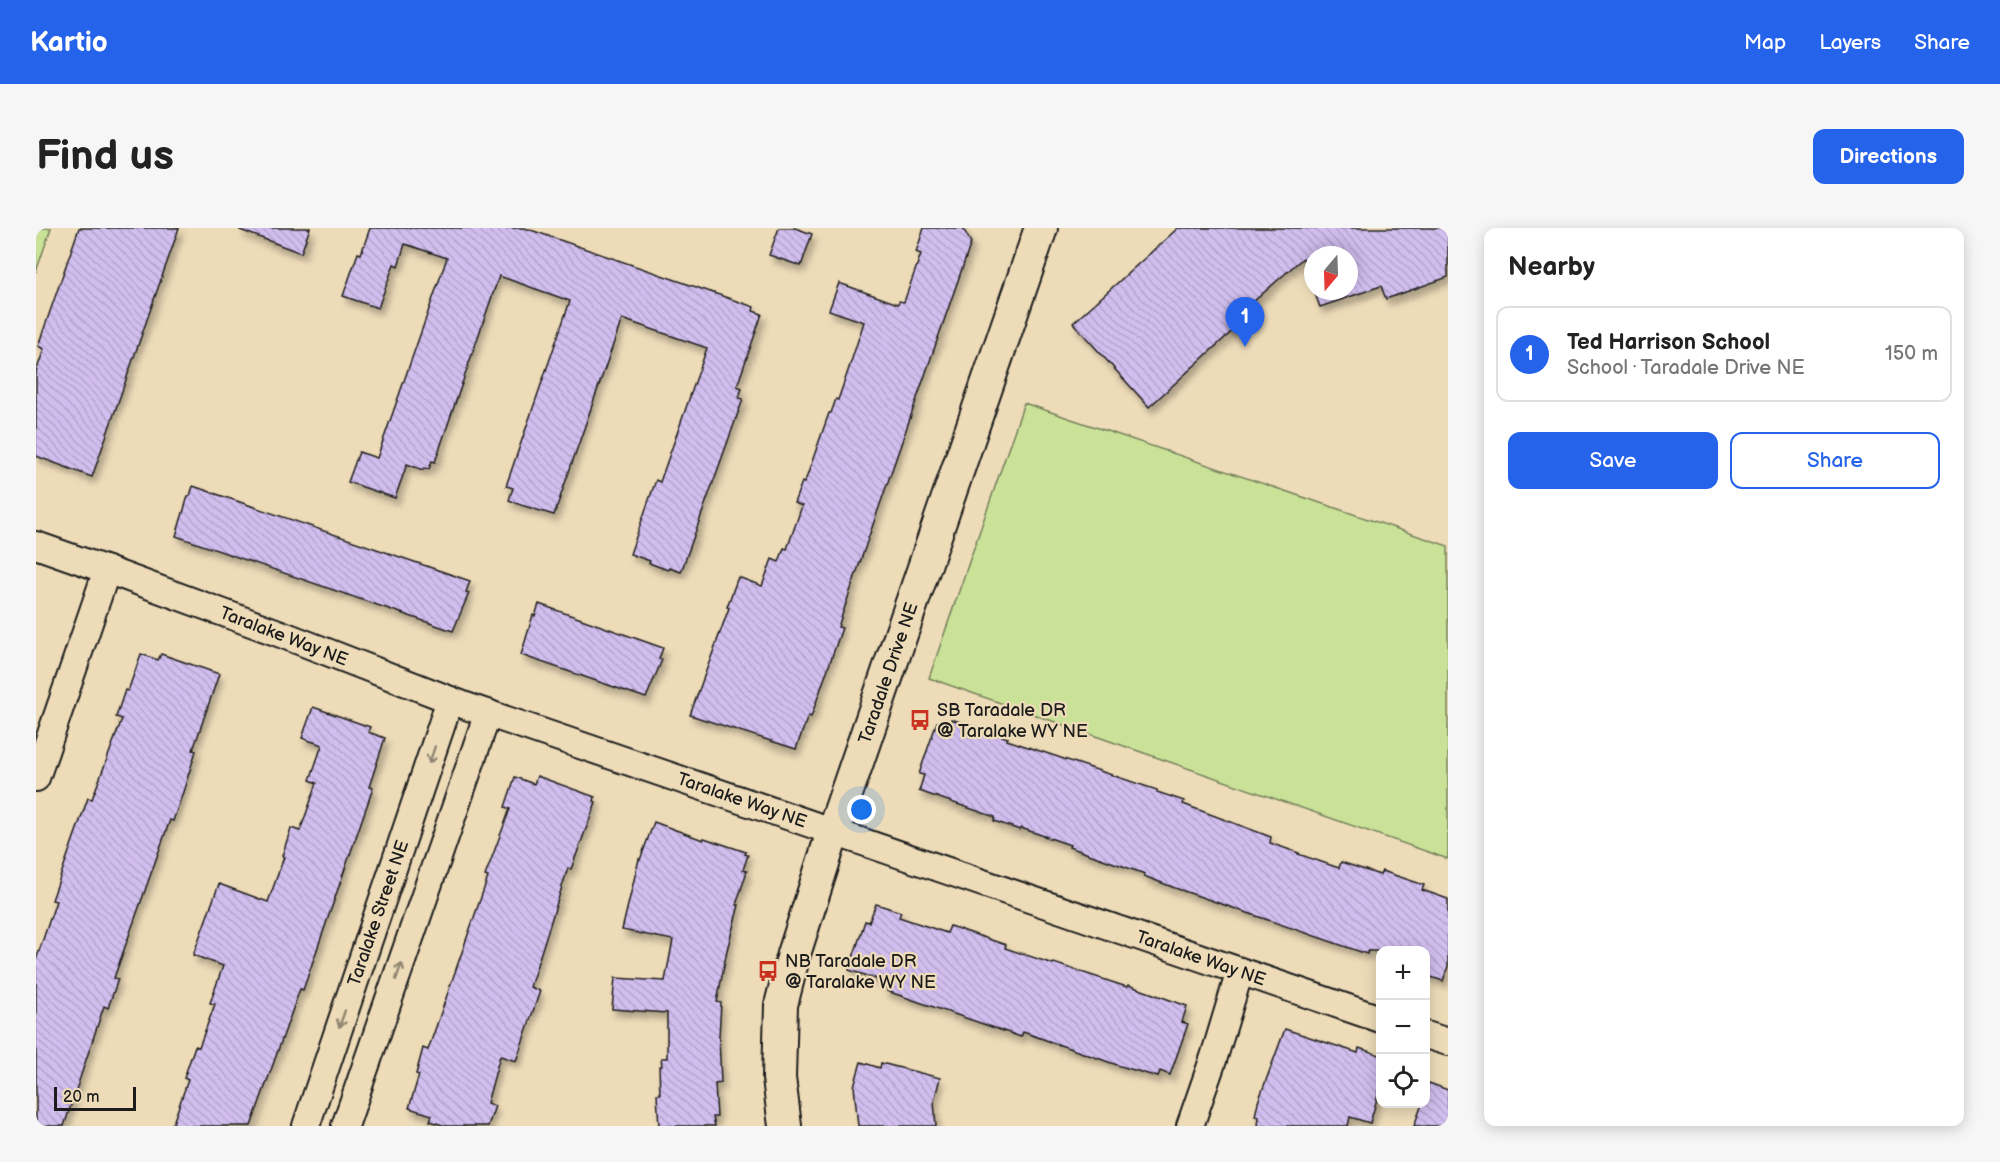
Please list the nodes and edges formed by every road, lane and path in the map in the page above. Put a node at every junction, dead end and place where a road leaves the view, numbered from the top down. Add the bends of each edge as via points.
1 (1041, 228) edge
2 (36, 545) edge
3 (107, 570) junction
4 (450, 700) junction
5 (488, 713) junction
6 (36, 778) edge
7 (833, 832) junction
8 (1240, 971) junction
9 (1376, 1018) edge
10 (1430, 1037) edge
11 (1448, 1042) edge
12 (306, 1126) edge
13 (345, 1126) edge
14 (785, 1126) edge
15 (1190, 1126) edge

1 - 7 street, Taradale Drive NE
2 - 3 street, Taralake Way NE
3 - 4 street, Taralake Way NE
3 - 6 street
4 - 5 street, Taralake Way NE
4 -> 12 street, Taralake Street NE
5 - 7 street, Taralake Way NE
13 -> 5 street
7 - 8 street, Taralake Way NE
7 - 14 street, Taradale Drive NE via 781,1005 779,1078
8 - 9 street, Taralake Way NE
8 - 15 street
10 - 11 street

